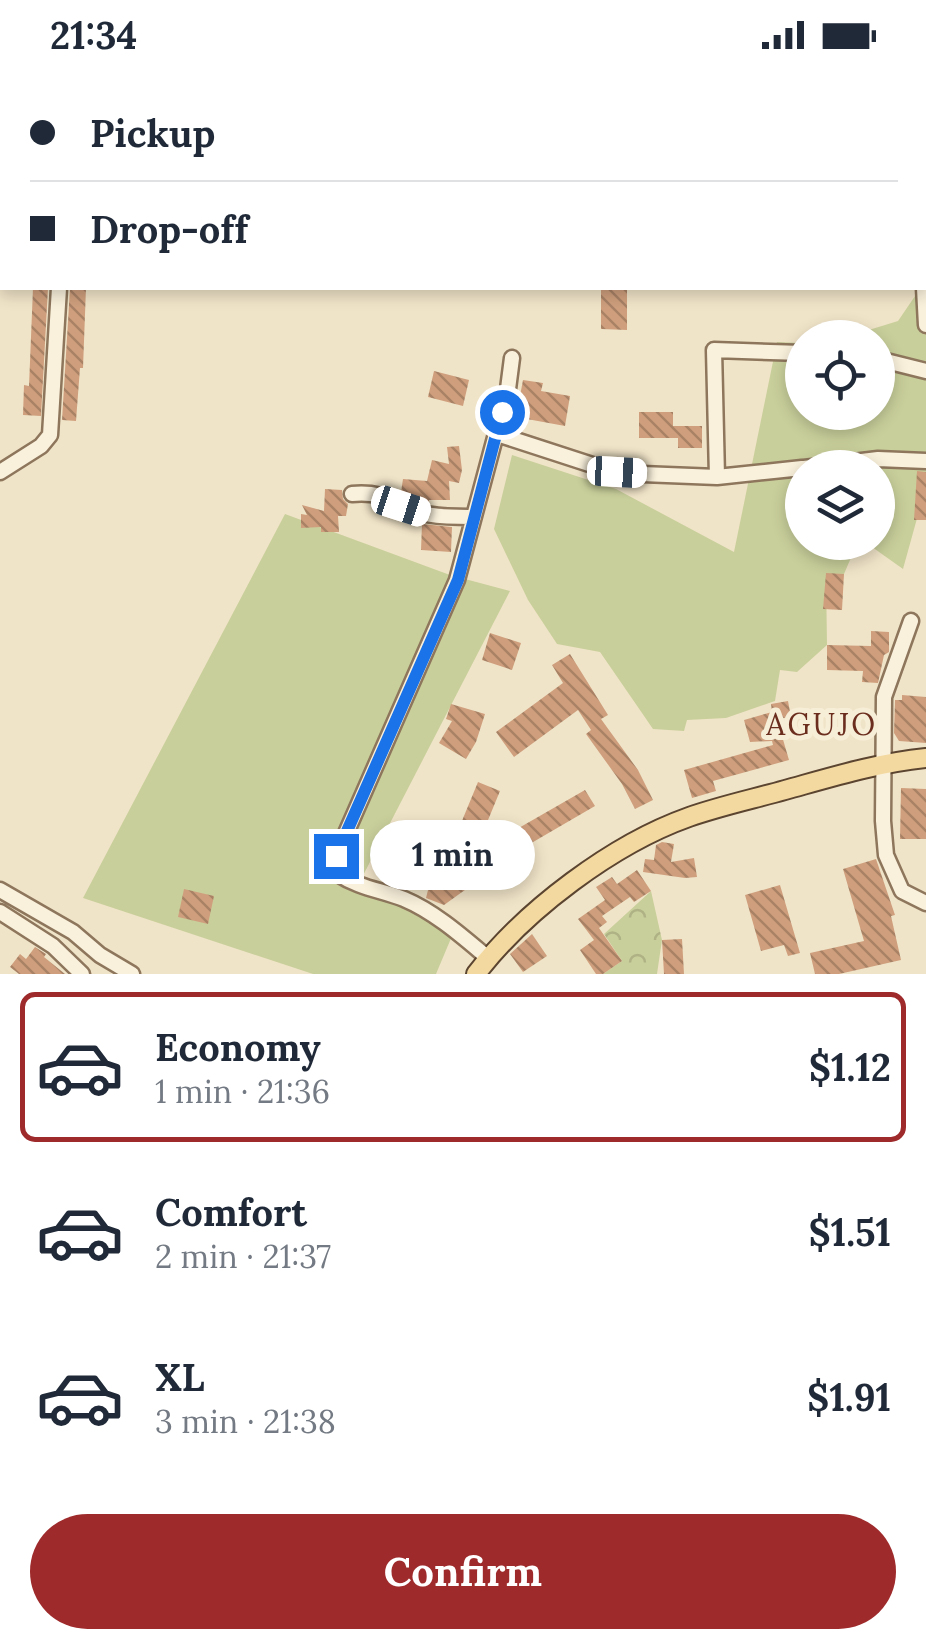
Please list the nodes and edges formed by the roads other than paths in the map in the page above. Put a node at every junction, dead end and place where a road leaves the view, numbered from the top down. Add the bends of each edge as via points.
1 (58, 290) edge
2 (924, 290) edge
3 (926, 325) edge
4 (785, 352) edge
5 (512, 358) dead end
6 (895, 363) edge
7 (926, 370) edge
8 (496, 434) junction
9 (895, 460) edge
10 (926, 461) edge
11 (785, 470) edge
12 (0, 472) edge
13 (717, 477) junction
14 (352, 494) dead end
15 (474, 517) junction
16 (912, 621) dead end
17 (926, 758) edge
18 (882, 762) junction
19 (0, 890) edge
20 (926, 903) edge
21 (0, 912) edge
22 (488, 958) junction
23 (82, 974) edge
24 (132, 974) edge
25 (476, 974) edge

1 - 12 street via 50,435
2 - 3 street
4 - 13 street via 714,350
5 - 8 street
6 - 7 street
8 - 13 street via 617,472
8 - 15 street
9 - 10 street
11 - 13 street
14 - 15 street via 388,496 428,515
15 - 22 street via 458,580 336,856 338,874 407,900
16 - 18 street via 884,697
17 - 18 main road
18 - 20 street via 886,854 902,890
18 - 22 main road via 688,818 622,848 547,903
19 - 24 street
21 - 23 street
22 - 25 main road

